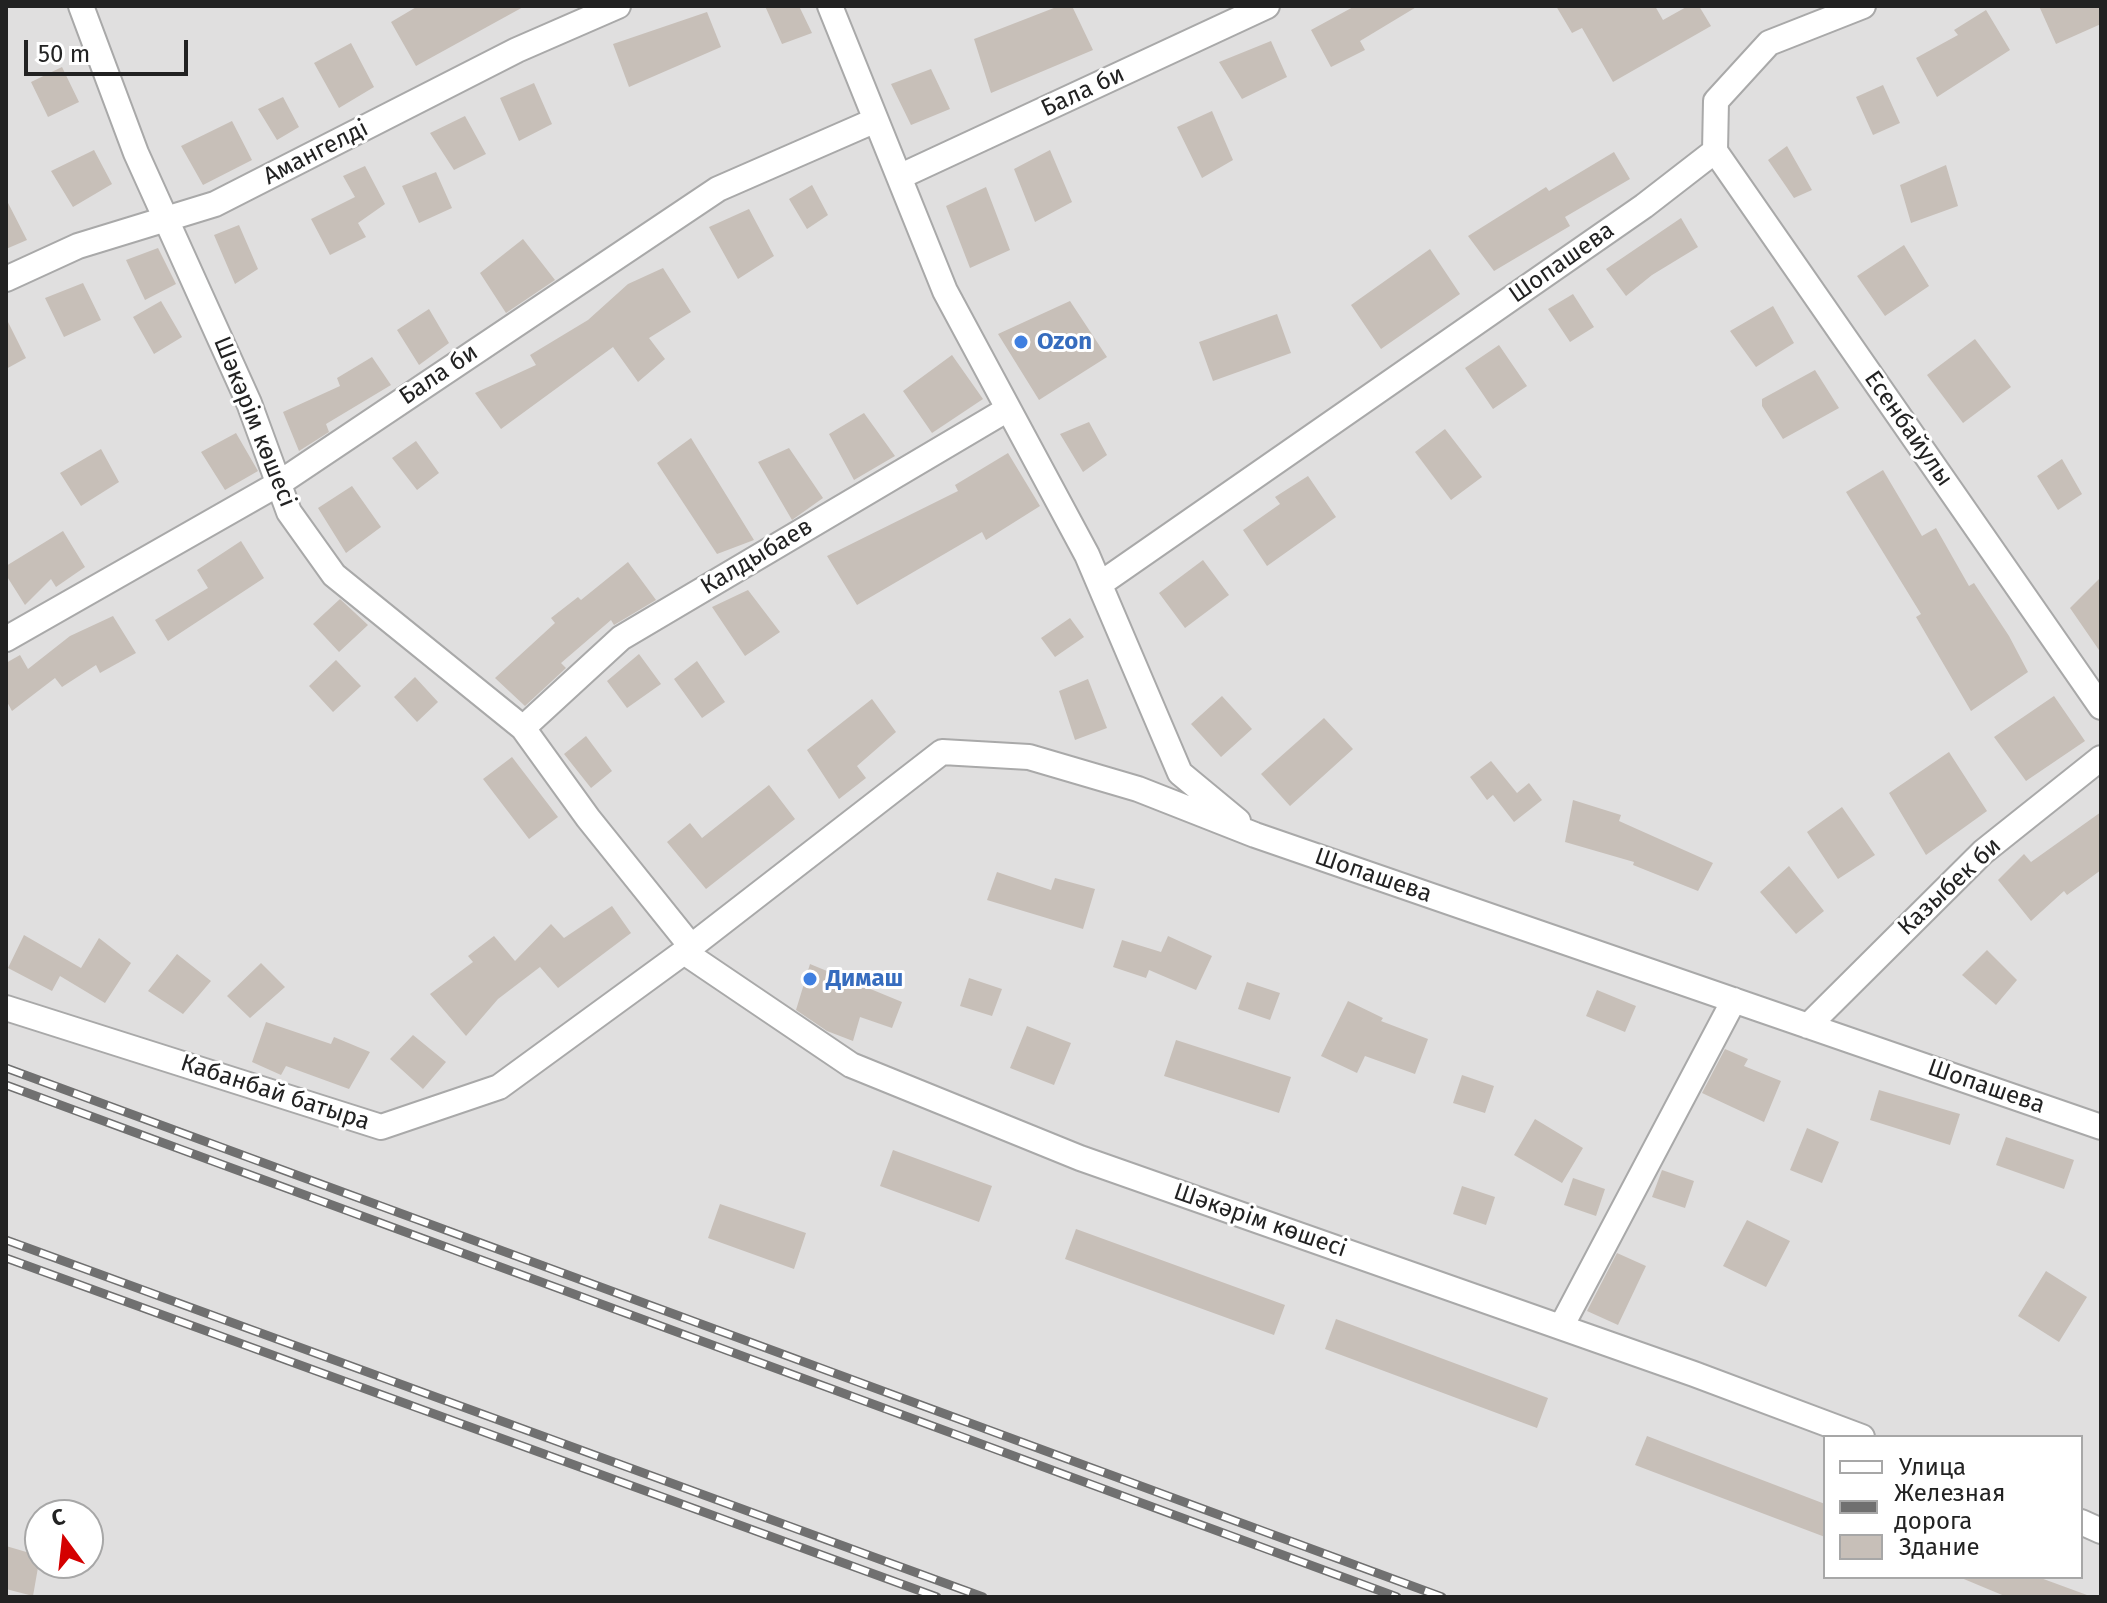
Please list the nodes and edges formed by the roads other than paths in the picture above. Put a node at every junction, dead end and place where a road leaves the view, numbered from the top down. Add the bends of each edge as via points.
1 (81, 6) edge
2 (618, 6) edge
3 (830, 6) edge
4 (1267, 6) edge
5 (1863, 6) edge
6 (876, 120) junction
7 (1715, 151) junction
8 (899, 177) junction
9 (168, 218) junction
10 (6, 279) edge
11 (1008, 409) junction
12 (278, 484) junction
13 (1100, 584) junction
14 (6, 639) edge
15 (2101, 707) edge
16 (523, 728) junction
17 (2101, 758) edge
18 (1255, 835) junction
19 (687, 949) junction
20 (1734, 1000) junction
21 (6, 1008) edge
22 (1808, 1026) junction
23 (2101, 1127) edge
24 (1561, 1327) junction
25 (1857, 1435) edge

1 - 9 street, Шәкәрім көшесі via 136,153
2 - 9 street, Амангелді via 517,50 215,204
3 - 6 street
4 - 8 street, Бала би
5 - 7 street via 1769,43 1716,101
6 - 8 street
6 - 12 street, Бала би via 718,189
7 - 13 street, Шопашева via 1644,206
7 - 15 street, Есенбайулы
8 - 11 street via 945,291
9 - 10 street, Амангелді via 78,246
9 - 12 street, Шәкәрім көшесі via 249,403
11 - 13 street
11 - 16 street, Калдыбаев via 621,638
12 - 14 street, Бала би
12 - 16 street, Шәкәрім көшесі via 289,512 334,575
13 - 18 street via 1180,773
16 - 19 street, Шәкәрім көшесі
17 - 22 street, Казыбек би via 1983,852
18 - 19 street, Шопашева via 1138,789 1029,757 942,752
18 - 20 street, Шопашева
19 - 21 street, Кабанбай батыра via 499,1087 381,1127
19 - 24 street, Шәкәрім көшесі via 851,1065 1080,1158
20 - 22 street, Шопашева
20 - 24 street
22 - 23 street, Шопашева
24 - 25 street, Шәкәрім көшесі

